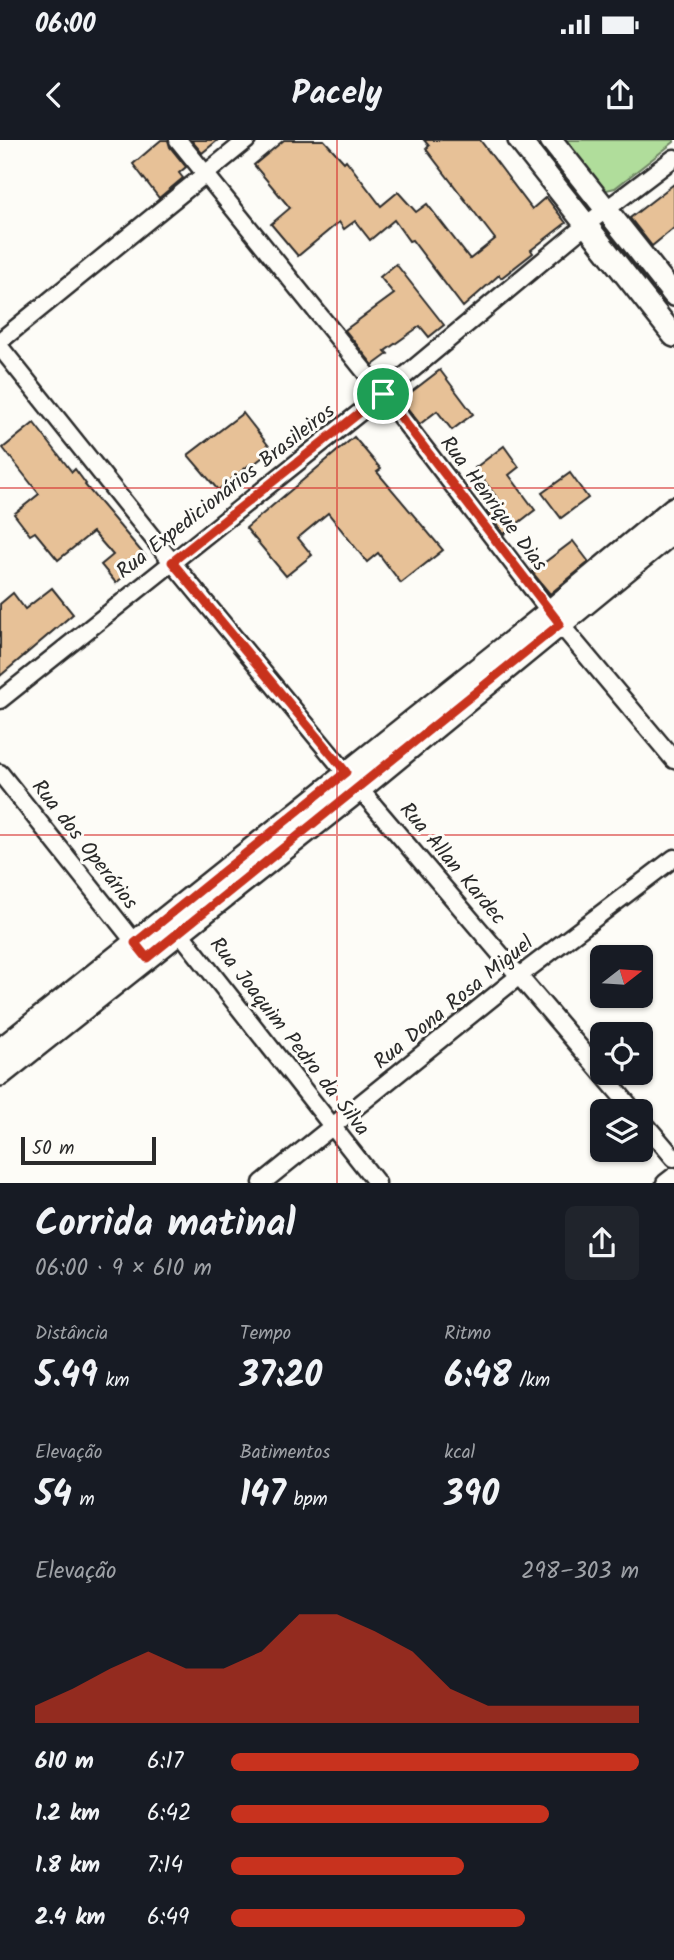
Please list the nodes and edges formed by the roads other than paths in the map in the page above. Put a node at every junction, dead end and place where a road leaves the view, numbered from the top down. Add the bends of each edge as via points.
1 (178, 140) edge
2 (247, 140) edge
3 (519, 140) edge
4 (551, 140) edge
5 (674, 158) edge
6 (205, 173) junction
7 (607, 209) junction
8 (587, 224) junction
9 (674, 295) edge
10 (674, 336) edge
11 (0, 341) edge
12 (0, 346) edge
13 (383, 394) junction
14 (674, 509) edge
15 (674, 530) edge
16 (172, 562) junction
17 (555, 618) junction
18 (0, 700) edge
19 (674, 760) edge
20 (0, 773) edge
21 (353, 780) junction
22 (674, 858) edge
23 (173, 925) junction
24 (141, 950) junction
25 (519, 976) junction
26 (0, 1051) edge
27 (0, 1074) edge
28 (624, 1099) edge
29 (332, 1127) junction
30 (653, 1133) edge
31 (674, 1158) edge
32 (674, 1176) edge
33 (262, 1183) edge
34 (377, 1183) edge
35 (665, 1183) edge

1 - 6 street, Rua Henrique Dias
2 - 6 street
3 - 8 street
4 - 7 street
5 - 7 street, Rua Expedicionários Brasileiros
6 - 11 street
6 - 13 street, Rua Henrique Dias
7 - 8 street, Rua Expedicionários Brasileiros
7 - 9 street
8 - 10 street
8 - 13 street, Rua Expedicionários Brasileiros
12 - 16 street, Rua Allan Kardec
13 - 16 street, Rua Expedicionários Brasileiros
13 - 17 street, Rua Henrique Dias
14 - 17 main road
15 - 17 main road
16 - 18 street, Rua Expedicionários Brasileiros
16 - 21 street, Rua Allan Kardec
17 - 19 street, Rua Henrique Dias
17 - 21 main road
20 - 24 street, Rua dos Operários
21 - 23 main road
21 - 25 street, Rua Allan Kardec
22 - 25 street, Rua Dona Rosa Miguel
23 - 24 main road
23 - 29 street, Rua Joaquim Pedro da Silva
24 - 26 main road
24 - 27 main road
25 - 28 street, Rua Allan Kardec
25 - 29 street, Rua Dona Rosa Miguel
29 - 33 street, Rua Dona Rosa Miguel
29 - 34 street, Rua Joaquim Pedro da Silva
30 - 31 street
32 - 35 street

